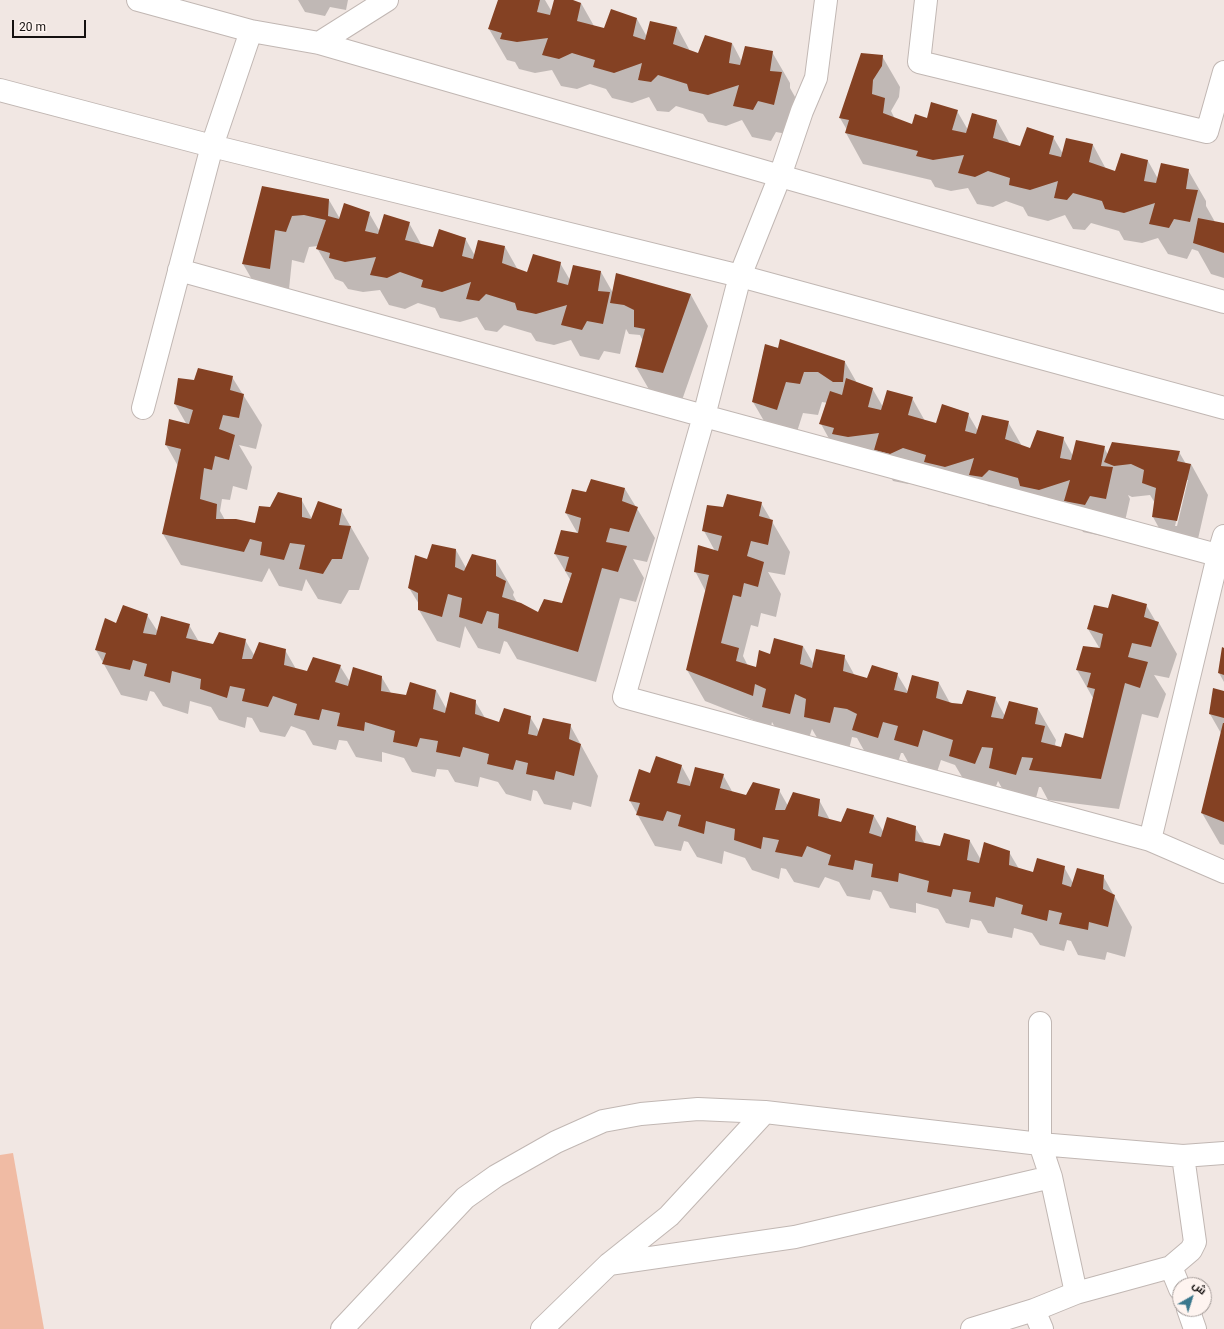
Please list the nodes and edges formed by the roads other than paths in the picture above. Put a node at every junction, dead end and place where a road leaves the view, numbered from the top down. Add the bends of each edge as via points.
1 (138, 0) edge
2 (387, 0) edge
3 (825, 0) edge
4 (926, 0) edge
5 (251, 31) junction
6 (319, 43) junction
7 (1224, 72) edge
8 (0, 90) edge
9 (212, 146) junction
10 (780, 176) junction
11 (179, 270) junction
12 (740, 276) junction
13 (1224, 302) edge
14 (143, 408) dead end
15 (1224, 408) edge
16 (704, 416) junction
17 (1222, 550) edge
18 (1150, 840) junction
19 (1224, 872) edge
20 (1040, 1023) dead end
21 (765, 1112) junction
22 (1040, 1144) junction
23 (1224, 1153) edge
24 (1183, 1156) junction
25 (1050, 1177) junction
26 (609, 1264) junction
27 (1171, 1267) junction
28 (1175, 1277) edge
29 (1076, 1293) junction
30 (1191, 1317) edge
31 (1038, 1320) edge
32 (342, 1329) edge
33 (542, 1329) edge
34 (972, 1329) edge
35 (1195, 1329) edge

1 - 5 street
2 - 6 street
3 - 10 street via 816,78
4 - 7 street via 919,62 1207,132
5 - 6 street
5 - 9 street
6 - 10 street
8 - 9 street
9 - 11 street
9 - 12 street
10 - 12 street
10 - 13 street
11 - 14 street
11 - 16 street
12 - 15 street
12 - 16 street
16 - 17 street
16 - 18 street via 624,698
17 - 18 street
18 - 19 street
20 - 22 street
21 - 22 street
21 - 26 street via 669,1216
21 - 32 street via 698,1109 641,1114 603,1121 556,1142 496,1176 465,1198
22 - 24 street
22 - 25 street
23 - 24 street
24 - 27 street via 1195,1242 1191,1250
25 - 26 street via 795,1237
25 - 29 street
26 - 33 street
27 - 28 street
27 - 29 street
29 - 31 street
30 - 35 street
31 - 34 street

